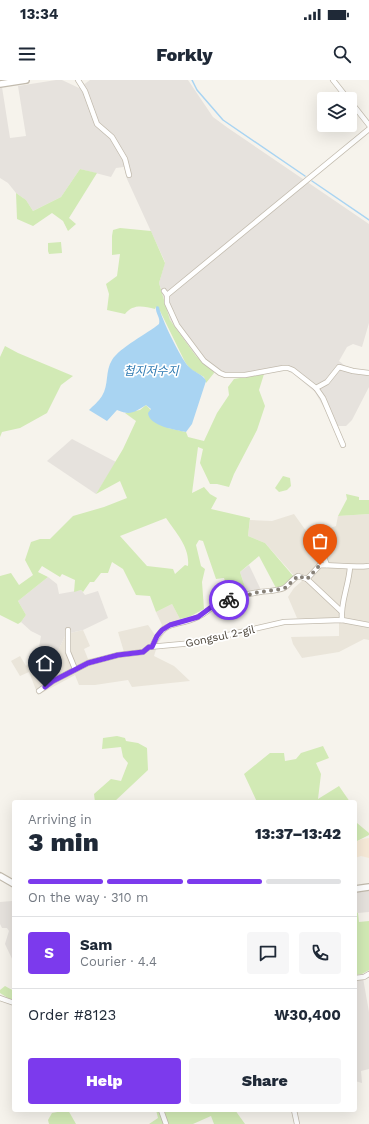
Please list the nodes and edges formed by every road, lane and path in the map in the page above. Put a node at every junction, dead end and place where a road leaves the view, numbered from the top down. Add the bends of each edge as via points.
1 (26, 80) edge
2 (78, 80) edge
3 (333, 80) edge
4 (0, 84) edge
5 (343, 92) edge
6 (357, 110) edge
7 (369, 125) edge
8 (369, 129) edge
9 (129, 175) dead end
10 (369, 373) edge
11 (316, 388) junction
12 (343, 445) dead end
13 (322, 552) dead end
14 (327, 565) junction
15 (369, 566) edge
16 (350, 567) junction
17 (307, 579) junction
18 (341, 611) junction
19 (342, 620) junction
20 (369, 625) edge
21 (68, 630) dead end
22 (152, 647) junction
23 (75, 669) junction
24 (39, 691) dead end
25 (0, 876) edge
26 (12, 883) edge
27 (369, 887) edge
28 (357, 889) edge
29 (369, 974) edge
30 (357, 978) edge
31 (0, 998) edge
32 (12, 1002) edge
33 (162, 1112) edge
34 (294, 1112) edge
35 (166, 1124) edge
36 (297, 1124) edge

1 - 4 street
2 - 9 street via 98,124 112,137 125,158
3 - 5 street
6 - 7 street
8 - 11 street via 165,293 177,326 204,361 220,373 245,375 288,368
10 - 11 street via 339,367 327,382
11 - 12 street via 323,398
13 - 14 street
14 - 16 street
14 - 17 street via 320,565
15 - 16 street
16 - 18 street
17 - 18 street
17 - 22 street via 298,576 285,588 221,602 198,617 162,630
18 - 19 street
19 - 20 street, Gongsul 2-gil
19 - 22 street, Gongsul 2-gil via 284,622 196,642
21 - 23 street via 68,652
22 - 23 street, Gongsul 2-gil via 143,652 106,658
23 - 24 street, Gongsul 2-gil
25 - 26 street
27 - 28 street
29 - 30 street
31 - 32 street
33 - 35 street
34 - 36 street

